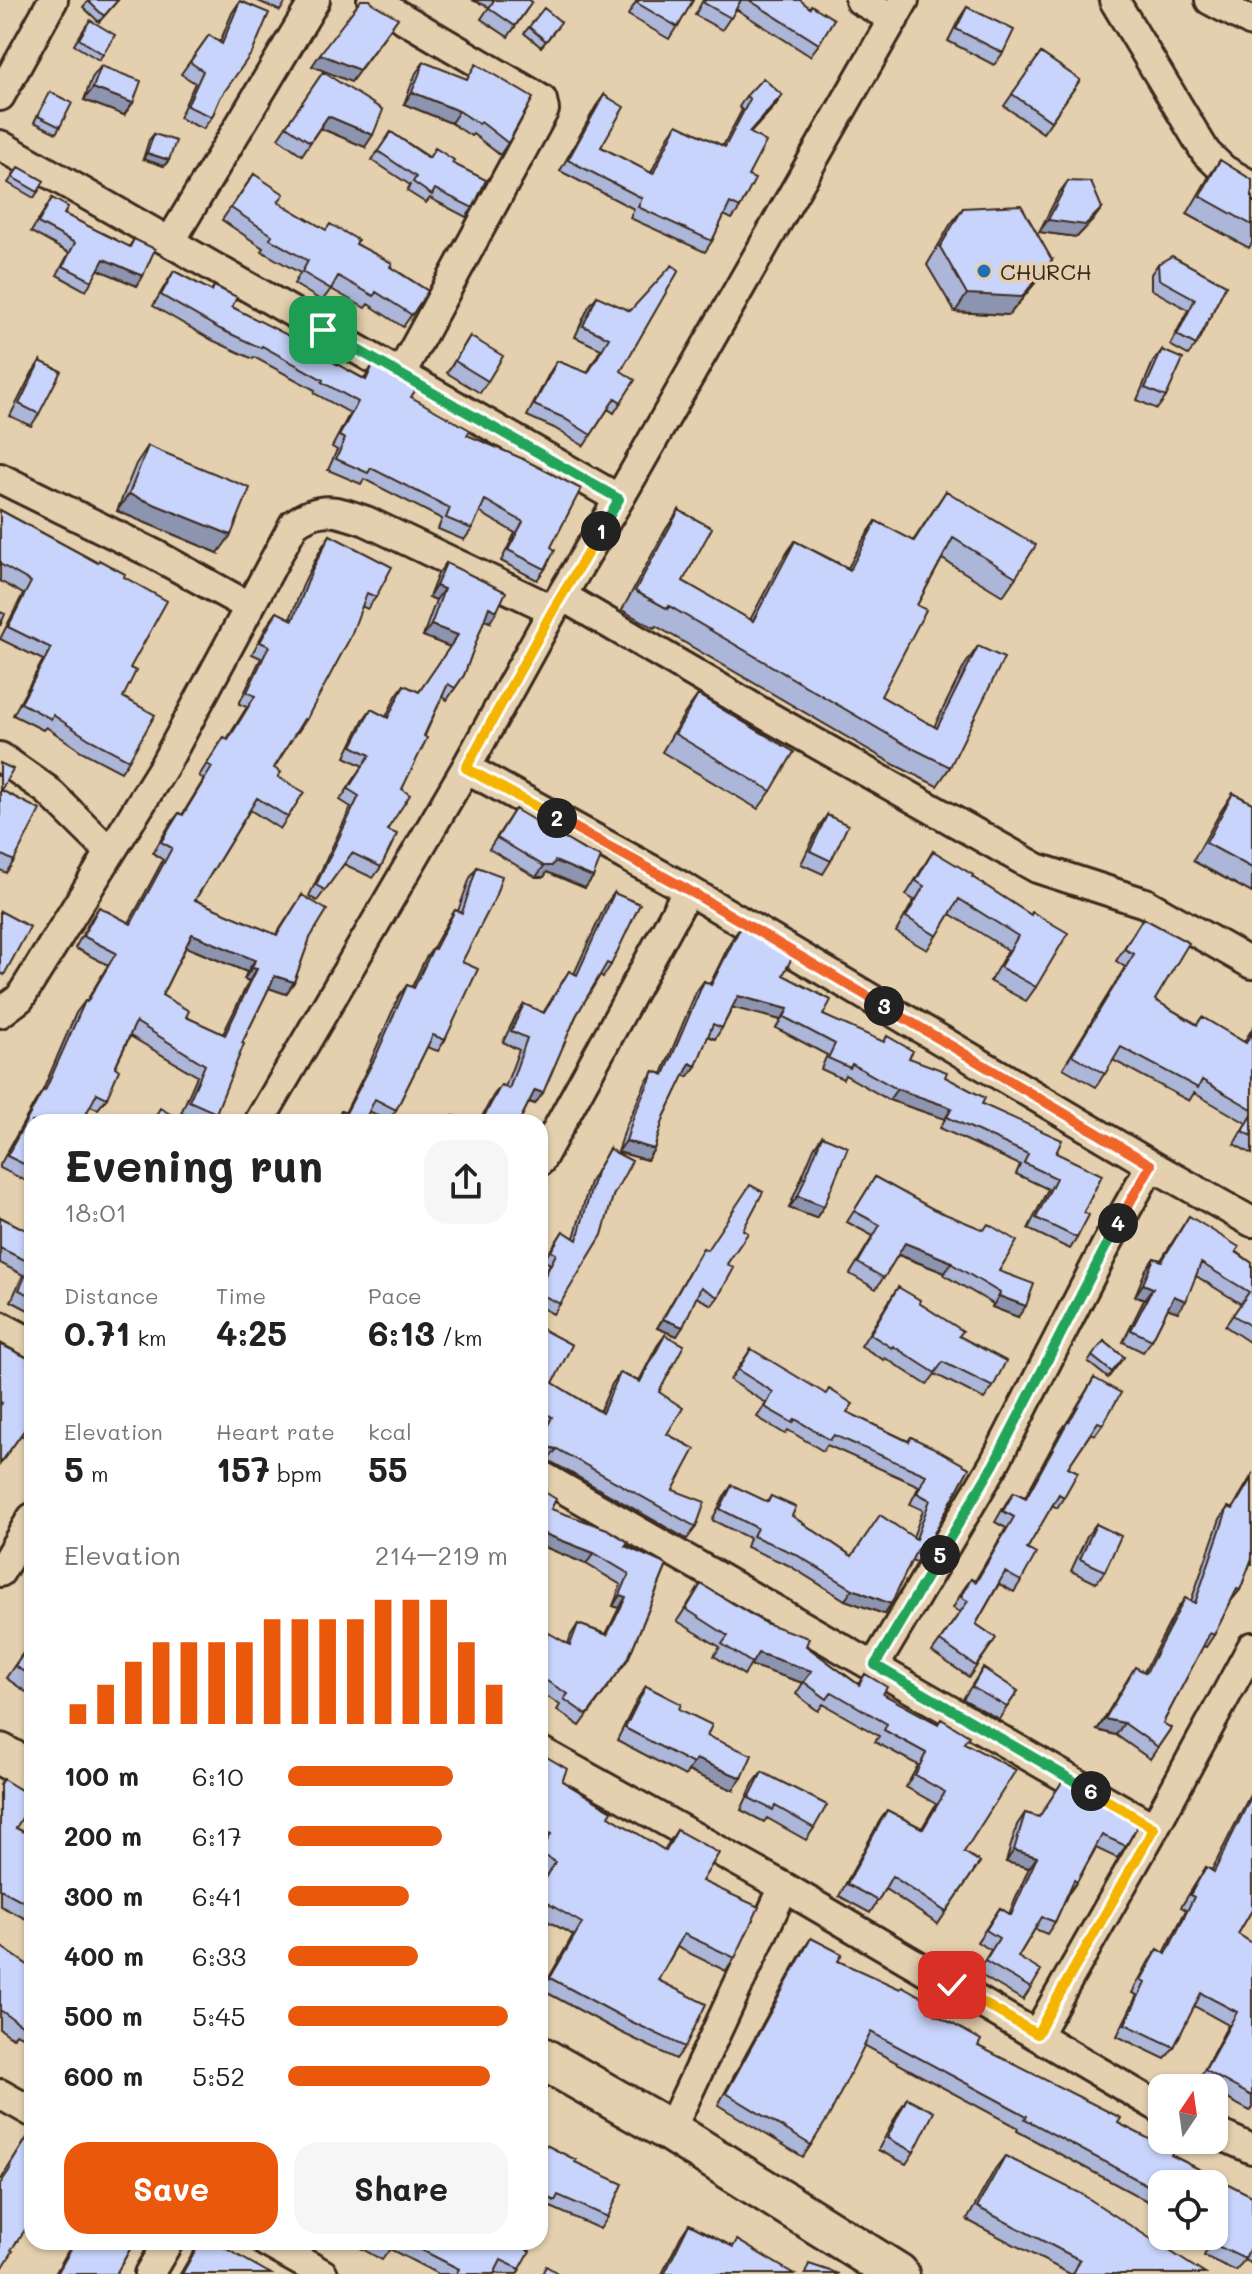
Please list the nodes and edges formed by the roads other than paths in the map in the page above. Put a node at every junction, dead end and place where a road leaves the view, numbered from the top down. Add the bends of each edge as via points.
1 (53, 0) edge
2 (315, 0) edge
3 (372, 0) edge
4 (860, 0) edge
5 (1114, 0) edge
6 (1210, 0) edge
7 (899, 10) edge
8 (1252, 22) edge
9 (0, 96) edge
10 (0, 145) edge
11 (1252, 186) edge
12 (170, 242) junction
13 (400, 375) junction
14 (0, 478) edge
15 (619, 499) junction
16 (558, 603) junction
17 (248, 606) junction
18 (0, 757) edge
19 (466, 768) junction
20 (110, 852) junction
21 (688, 890) junction
22 (1252, 964) edge
23 (0, 1013) edge
24 (264, 1114) edge
25 (548, 1146) edge
26 (1151, 1165) junction
27 (1252, 1222) edge
28 (0, 1326) edge
29 (24, 1339) edge
30 (548, 1480) edge
31 (24, 1532) edge
32 (0, 1572) edge
33 (1252, 1647) edge
34 (875, 1665) junction
35 (0, 1754) edge
36 (548, 1755) edge
37 (24, 1768) edge
38 (1154, 1828) junction
39 (784, 1887) junction
40 (1037, 2034) junction
41 (548, 2062) edge
42 (0, 2094) edge
43 (1148, 2101) edge
44 (24, 2108) edge
45 (670, 2131) junction
46 (1228, 2138) edge
47 (1252, 2149) edge
48 (163, 2250) edge
49 (280, 2250) edge
50 (149, 2274) edge
51 (323, 2274) edge
52 (898, 2274) edge

1 - 9 street
2 - 12 street
3 - 13 street via 542,100 544,110
4 - 7 street
5 - 11 street via 1206,153
6 - 8 street
7 - 15 street
10 - 12 street
12 - 13 street
13 - 15 street
14 - 17 street
15 - 16 street
16 - 17 street via 366,521 323,511 310,512 294,524
16 - 19 street
16 - 22 street via 1037,868 1145,903
17 - 20 street via 164,766
18 - 20 street via 47,790
19 - 21 street
19 - 24 street
20 - 23 street via 20,998
21 - 25 street
21 - 26 street
26 - 27 street
26 - 34 street via 994,1464
28 - 29 street
30 - 34 street
31 - 32 street
33 - 38 street
34 - 38 street
35 - 37 street
36 - 39 street
38 - 40 street
39 - 40 street
39 - 45 street
40 - 43 street
41 - 45 street
42 - 44 street
45 - 52 street
46 - 47 street
48 - 50 street
49 - 51 street

